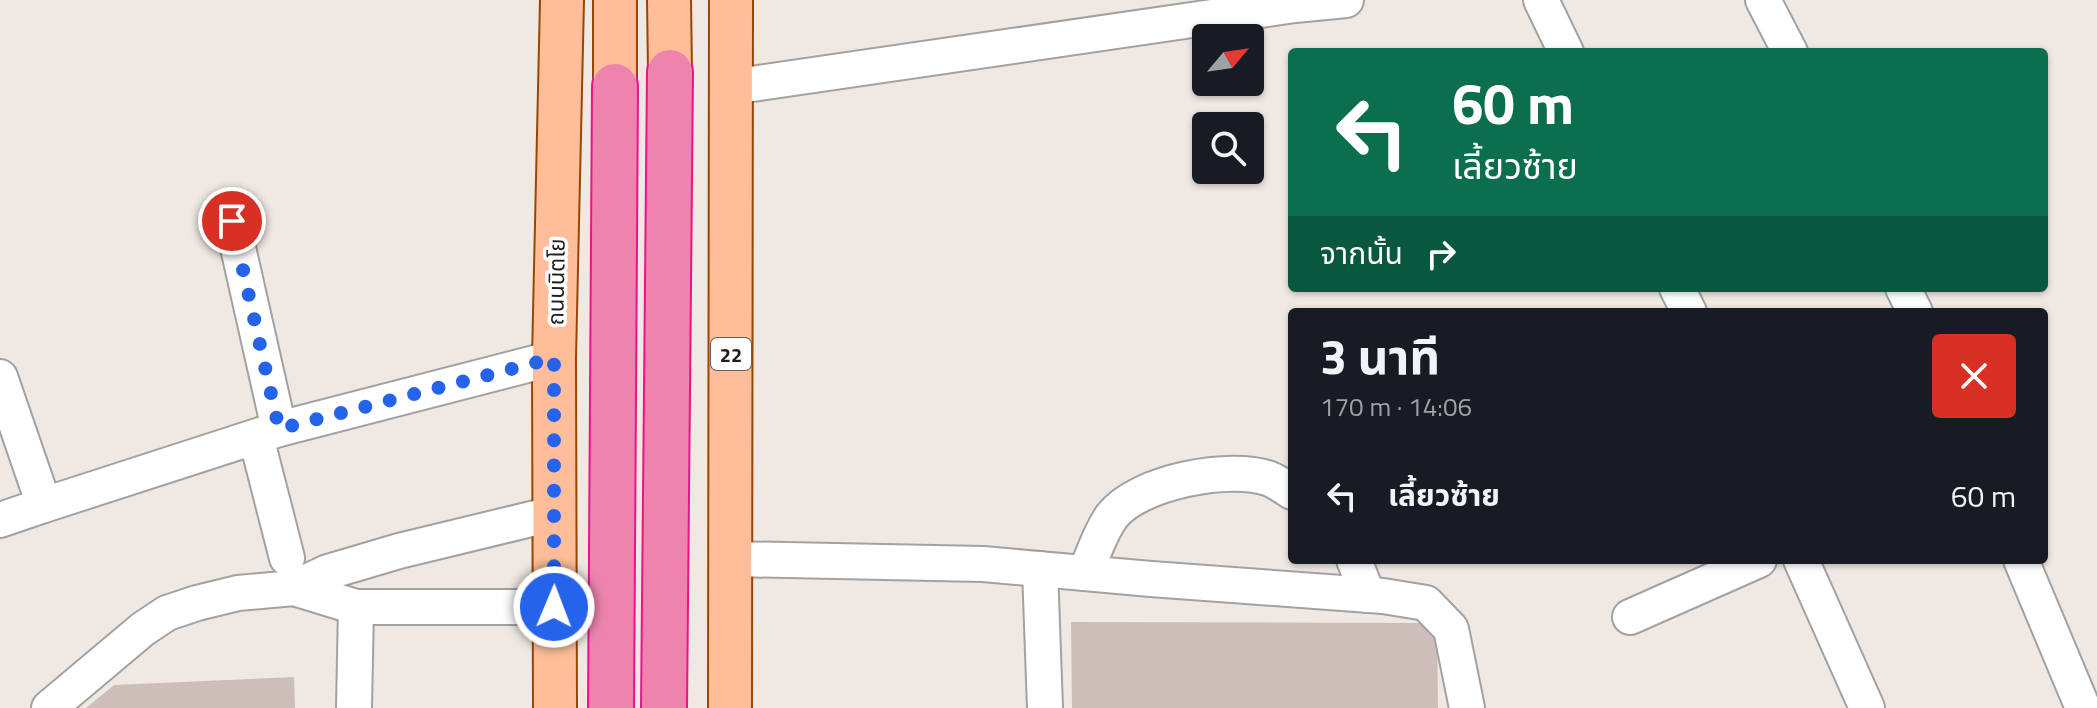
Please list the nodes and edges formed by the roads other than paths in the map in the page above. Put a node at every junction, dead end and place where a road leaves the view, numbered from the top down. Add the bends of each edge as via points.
1 (562, 0) edge
2 (615, 0) edge
3 (669, 0) edge
4 (731, 0) edge
5 (1346, 0) edge
6 (1541, 0) edge
7 (1763, 0) edge
8 (1295, 2) edge
9 (1564, 48) edge
10 (1788, 48) edge
11 (670, 72) joint
12 (615, 86) joint
13 (731, 87) junction
14 (232, 221) dead end
15 (554, 358) junction
16 (0, 377) edge
17 (268, 433) junction
18 (1288, 490) edge
19 (44, 505) junction
20 (556, 513) junction
21 (0, 520) edge
22 (731, 559) junction
23 (1356, 564) edge
24 (1750, 564) edge
25 (1803, 564) edge
26 (2023, 564) edge
27 (1040, 569) junction
28 (290, 573) junction
29 (1085, 573) junction
30 (1368, 595) junction
31 (356, 607) junction
32 (554, 607) junction
33 (1630, 617) dead end
34 (49, 708) edge
35 (354, 708) edge
36 (555, 708) edge
37 (611, 708) edge
38 (664, 708) edge
39 (730, 708) edge
40 (1045, 708) edge
41 (1467, 708) edge
42 (1867, 708) edge
43 (2083, 708) edge

1 - 15 main road, ถนนนิตโย
2 - 12 main road
3 - 11 main road
4 - 13 main road, 22
5 - 8 street
6 - 9 street
7 - 10 street
8 - 13 street
11 - 38 highway
12 - 37 highway
13 - 22 main road, 22
14 - 17 street
15 - 17 street
15 - 20 main road, ถนนนิตโย
16 - 19 street
17 - 19 street
17 - 28 street
18 - 29 street via 1269,479 1237,474 1175,481 1133,499 1112,516
19 - 21 street
20 - 28 street via 328,572
20 - 32 main road, ถนนนิตโย
22 - 27 street
22 - 39 main road, 22
23 - 30 street
24 - 33 street
25 - 42 street
26 - 43 street
27 - 29 street
27 - 40 street
28 - 31 street
28 - 34 street via 167,613
29 - 30 street
30 - 41 street via 1426,603 1451,629
31 - 32 street
31 - 35 street
32 - 36 main road, ถนนนิตโย

